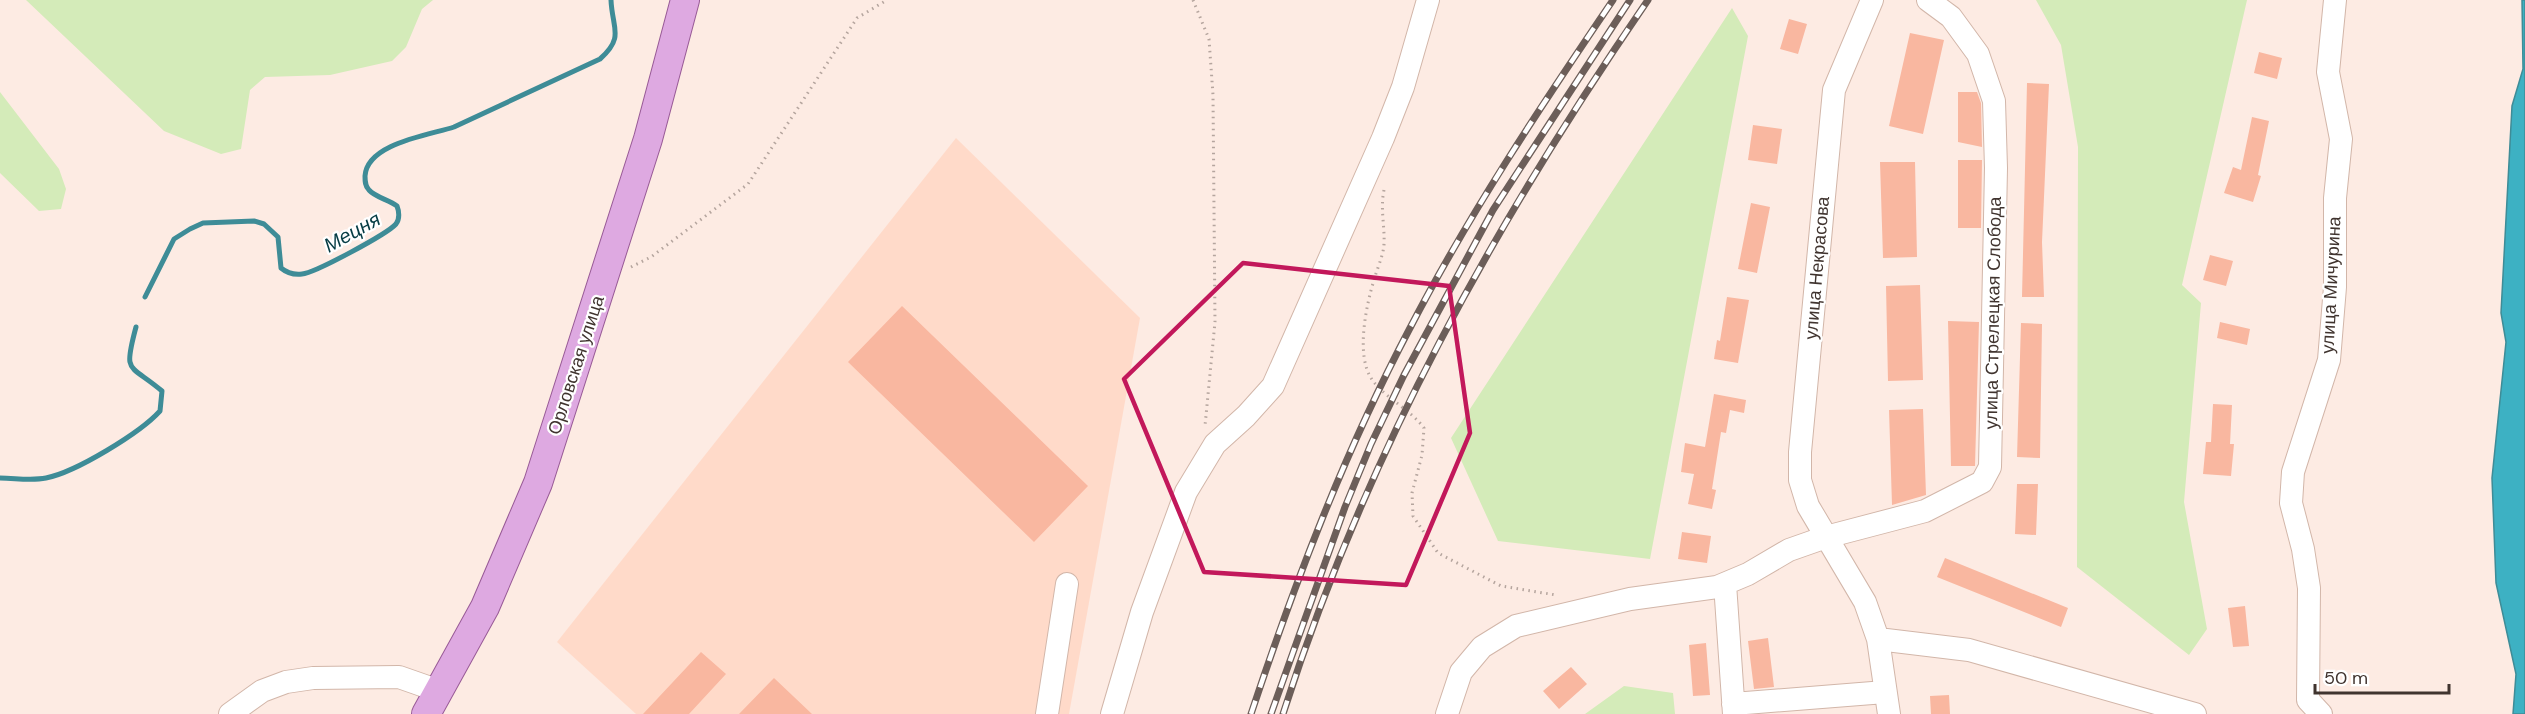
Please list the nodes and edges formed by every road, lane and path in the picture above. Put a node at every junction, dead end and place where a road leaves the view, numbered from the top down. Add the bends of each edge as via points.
1 (685, 0) edge
2 (887, 0) edge
3 (1193, 0) edge
4 (1428, 0) edge
5 (1872, 0) edge
6 (1928, 0) edge
7 (2335, 0) edge
8 (1373, 160) junction
9 (602, 282) junction
10 (1204, 434) dead end
11 (1828, 540) junction
12 (1067, 584) dead end
13 (1725, 584) junction
14 (1584, 610) junction
15 (1878, 639) junction
16 (433, 702) edge
17 (1887, 703) edge
18 (1733, 709) edge
19 (2310, 709) edge
20 (230, 714) edge
21 (1047, 714) edge
22 (1112, 714) edge
23 (1447, 714) edge
24 (2195, 714) edge

1 - 9 main road, Орловская улица via 648,139
2 - 9 path via 856,18 748,184 651,257
3 - 10 path via 1209,39 1213,95 1215,322
4 - 8 street via 1403,87
5 - 11 street, улица Некрасова via 1834,90 1800,452 1800,480 1808,506
6 - 11 street, улица Стрелецкая Слобода via 1951,17 1978,54 1994,100 1990,467 1982,482 1925,511
7 - 19 street, улица Мичурина via 2328,72 2341,139 2329,360 2293,472 2291,503 2309,588
8 - 14 path via 1381,164 1385,182 1381,202 1384,246 1364,329 1365,367 1372,381 1424,428 1412,493 1413,516 1438,553 1501,586 1569,598
8 - 22 street via 1273,386 1215,444 1186,492
9 - 16 main road, Орловская улица via 538,483 485,607
11 - 13 street via 1789,550
11 - 15 street, улица Некрасова via 1865,602
12 - 21 street
13 - 14 street
13 - 18 street
14 - 23 street via 1516,626 1482,646 1461,672
15 - 17 street, улица Некрасова
15 - 24 street via 1969,650
16 - 20 street via 399,677 313,678 262,691
17 - 18 street

